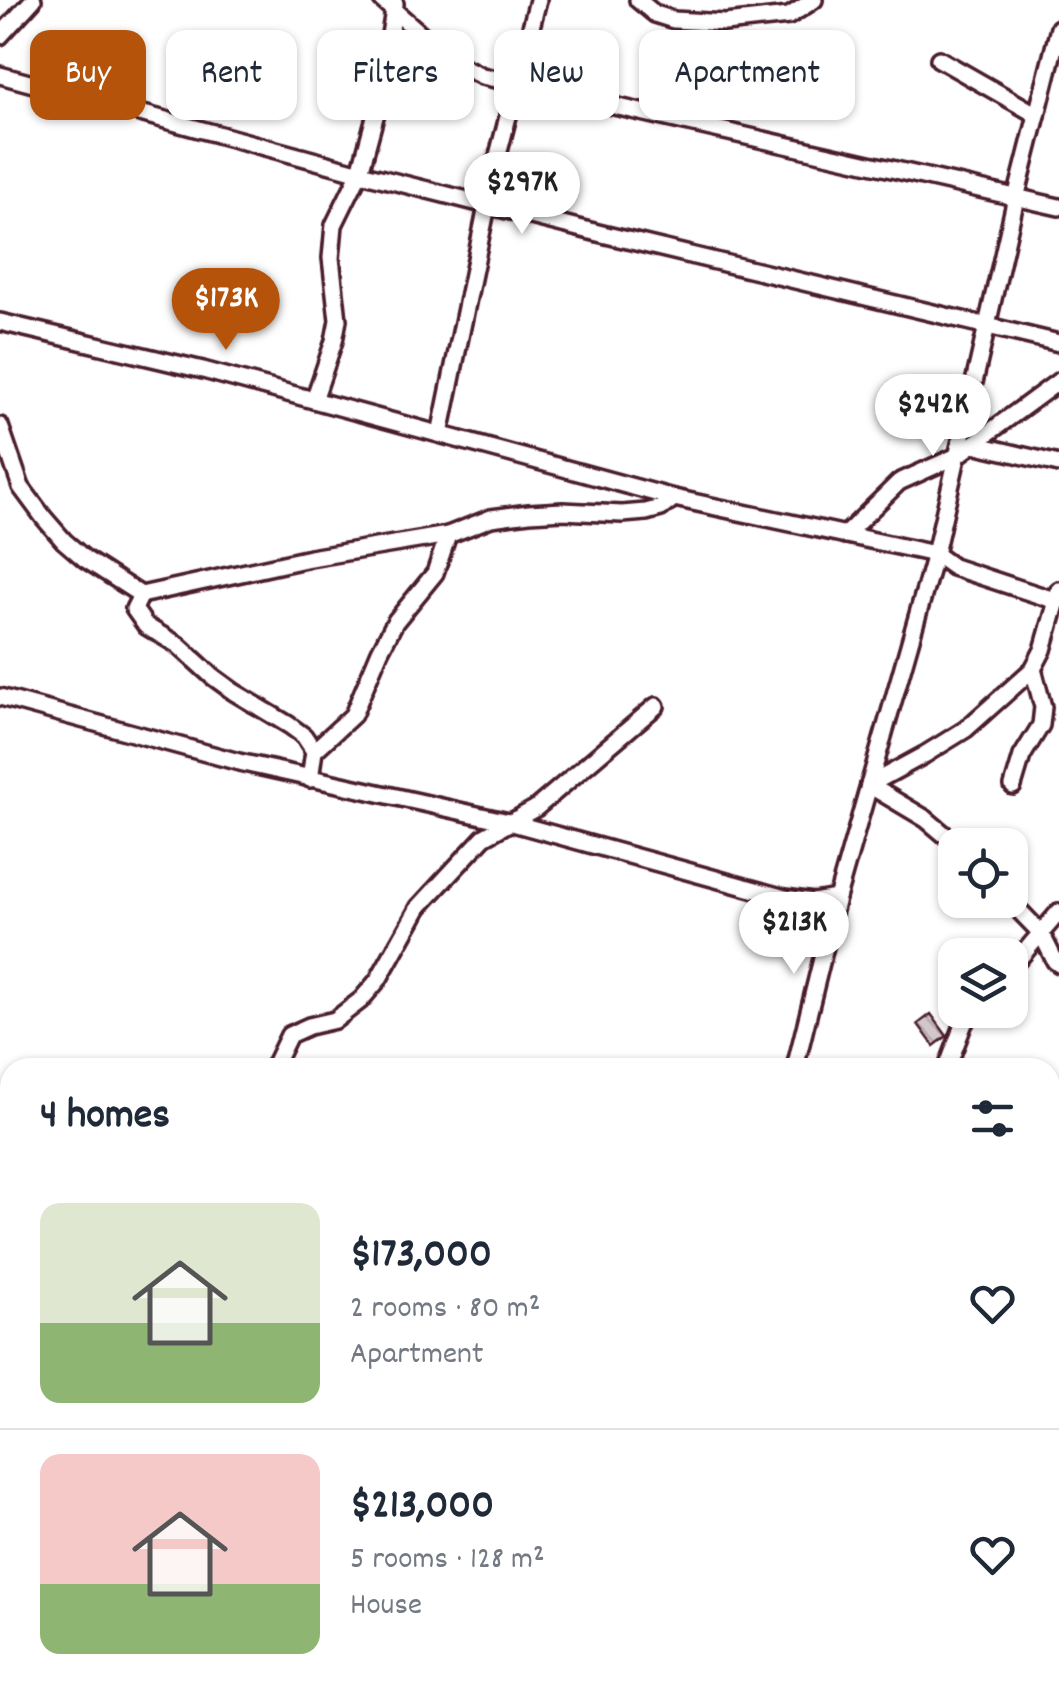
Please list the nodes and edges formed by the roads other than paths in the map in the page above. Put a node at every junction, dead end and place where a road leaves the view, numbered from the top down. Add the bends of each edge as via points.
1 (33, 0) edge
2 (538, 0) edge
3 (638, 0) edge
4 (814, 0) edge
5 (390, 4) edge
6 (1059, 28) edge
7 (530, 30) edge
8 (0, 36) edge
9 (939, 59) dead end
10 (0, 75) edge
11 (494, 78) edge
12 (619, 107) edge
13 (1037, 115) junction
14 (508, 120) edge
15 (360, 172) junction
16 (1016, 198) junction
17 (487, 205) junction
18 (1059, 208) edge
19 (0, 322) edge
20 (987, 326) junction
21 (1059, 343) edge
22 (1059, 382) edge
23 (314, 400) junction
24 (0, 426) edge
25 (440, 434) junction
26 (973, 444) junction
27 (957, 456) junction
28 (1059, 464) edge
29 (674, 498) junction
30 (448, 535) junction
31 (845, 535) junction
32 (934, 554) junction
33 (141, 595) junction
34 (1058, 597) edge
35 (1033, 669) junction
36 (0, 697) edge
37 (656, 706) dead end
38 (314, 751) junction
39 (310, 779) junction
40 (869, 785) junction
41 (1013, 786) dead end
42 (509, 822) junction
43 (938, 829) edge
44 (837, 898) junction
45 (1059, 912) edge
46 (1026, 918) edge
47 (1041, 933) junction
48 (1028, 948) edge
49 (1059, 964) edge
50 (962, 1028) edge
51 (278, 1058) edge
52 (797, 1058) edge
53 (951, 1058) edge

1 - 8 street
2 - 7 street
3 - 4 street via 674,20 725,23 789,16
5 - 11 street via 453,62
5 - 15 street via 379,102
6 - 13 street
9 - 13 street
10 - 15 street
12 - 16 street
13 - 16 street
14 - 17 street
15 - 17 street
15 - 23 street via 334,225 330,258 338,320
16 - 18 street
16 - 20 street
17 - 20 street
17 - 25 street
19 - 23 street
20 - 21 street
20 - 27 street
22 - 26 street
23 - 25 street
24 - 33 street via 21,487 44,518 84,558
25 - 29 street
26 - 27 street
26 - 28 street
27 - 31 street via 900,482
27 - 32 street
29 - 30 street via 646,512 491,518
29 - 31 street
30 - 33 street
30 - 38 street via 435,573 380,650 353,715
31 - 32 street
32 - 34 street via 952,567
32 - 40 street
33 - 38 street via 134,608 146,626 290,725
34 - 35 street
35 - 40 street via 966,729
35 - 41 street via 1041,725
36 - 39 street
37 - 42 street via 536,808
38 - 39 street
39 - 42 street
40 - 43 street
40 - 44 street
42 - 44 street via 785,898
42 - 51 street via 484,837 419,907 360,1000 335,1020 289,1034
44 - 52 street
45 - 47 street
46 - 47 street
47 - 48 street
47 - 49 street
50 - 53 street

